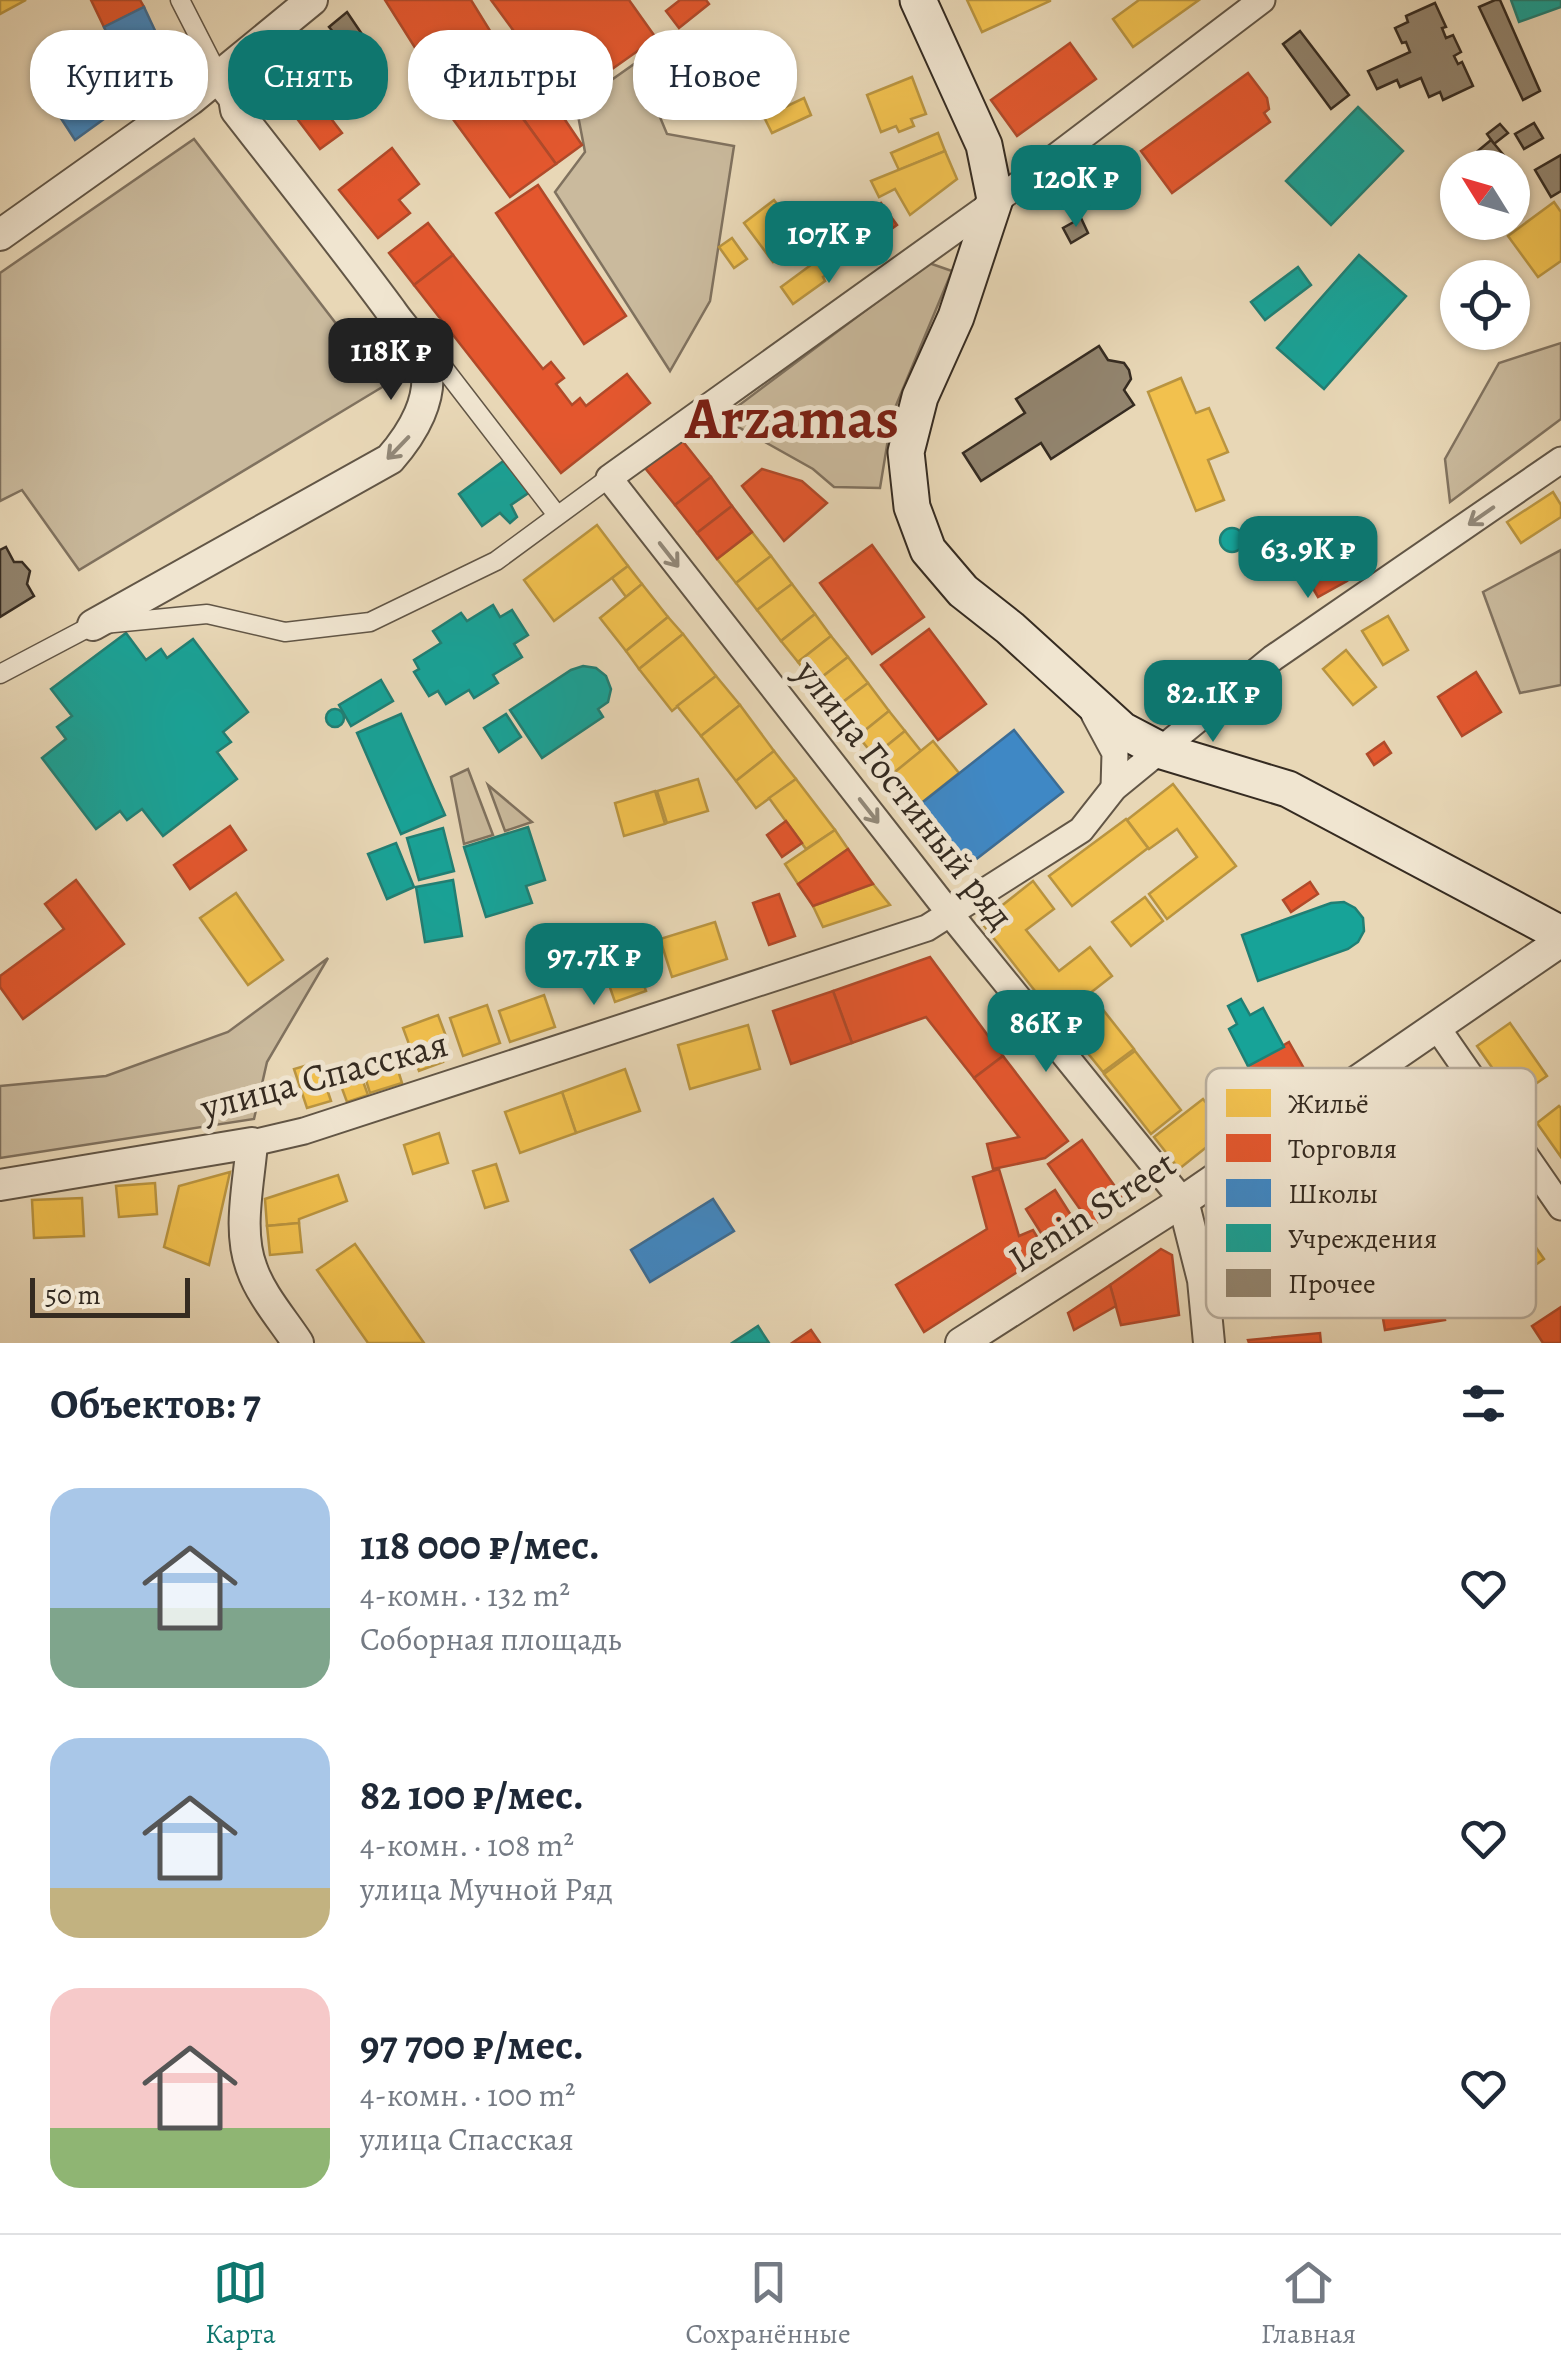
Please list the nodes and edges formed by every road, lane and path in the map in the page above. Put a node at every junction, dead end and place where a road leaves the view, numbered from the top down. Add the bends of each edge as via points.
1 (180, 0) edge
2 (312, 0) edge
3 (918, 0) edge
4 (1262, 0) edge
5 (226, 88) junction
6 (995, 199) junction
7 (0, 235) edge
8 (1561, 460) edge
9 (608, 478) junction
10 (558, 514) junction
11 (93, 625) junction
12 (0, 674) edge
13 (1067, 682) junction
14 (1162, 751) junction
15 (1114, 788) junction
16 (952, 915) junction
17 (1561, 937) edge
18 (1436, 1026) junction
19 (1376, 1068) edge
20 (1465, 1068) edge
21 (252, 1143) junction
22 (1536, 1172) edge
23 (0, 1185) edge
24 (1206, 1186) edge
25 (1184, 1201) junction
26 (1561, 1208) edge
27 (298, 1343) edge
28 (961, 1343) edge
29 (1208, 1343) edge

1 - 5 street
2 - 5 street
3 - 6 main road via 984,146
4 - 6 street
5 - 7 street
5 - 10 street
5 -> 11 street via 425,359 421,408 412,434 390,459
6 - 9 street
6 - 13 main road via 920,397 906,452 912,507 928,550 963,591
8 -> 14 street, улица Спасская via 1273,658
9 - 10 street
9 -> 16 street, улица Гостиный ряд
10 - 11 street via 496,561 370,622 285,632 207,614
11 - 12 street
13 - 14 main road via 1122,730
13 - 15 street via 1097,717 1114,754
14 - 15 street, улица Спасская
14 - 17 main road via 1288,789
15 - 16 street, улица Спасская via 1081,830
16 - 21 street, улица Спасская via 880,945
16 - 25 street, улица Гостиный ряд
17 - 18 street, Lenin Street
18 - 19 street, Lenin Street
18 - 20 street
21 - 23 street, улица Спасская
21 - 27 street via 247,1256
22 - 26 street
24 - 25 street, Lenin Street
25 - 28 street, Lenin Street
25 - 29 street

